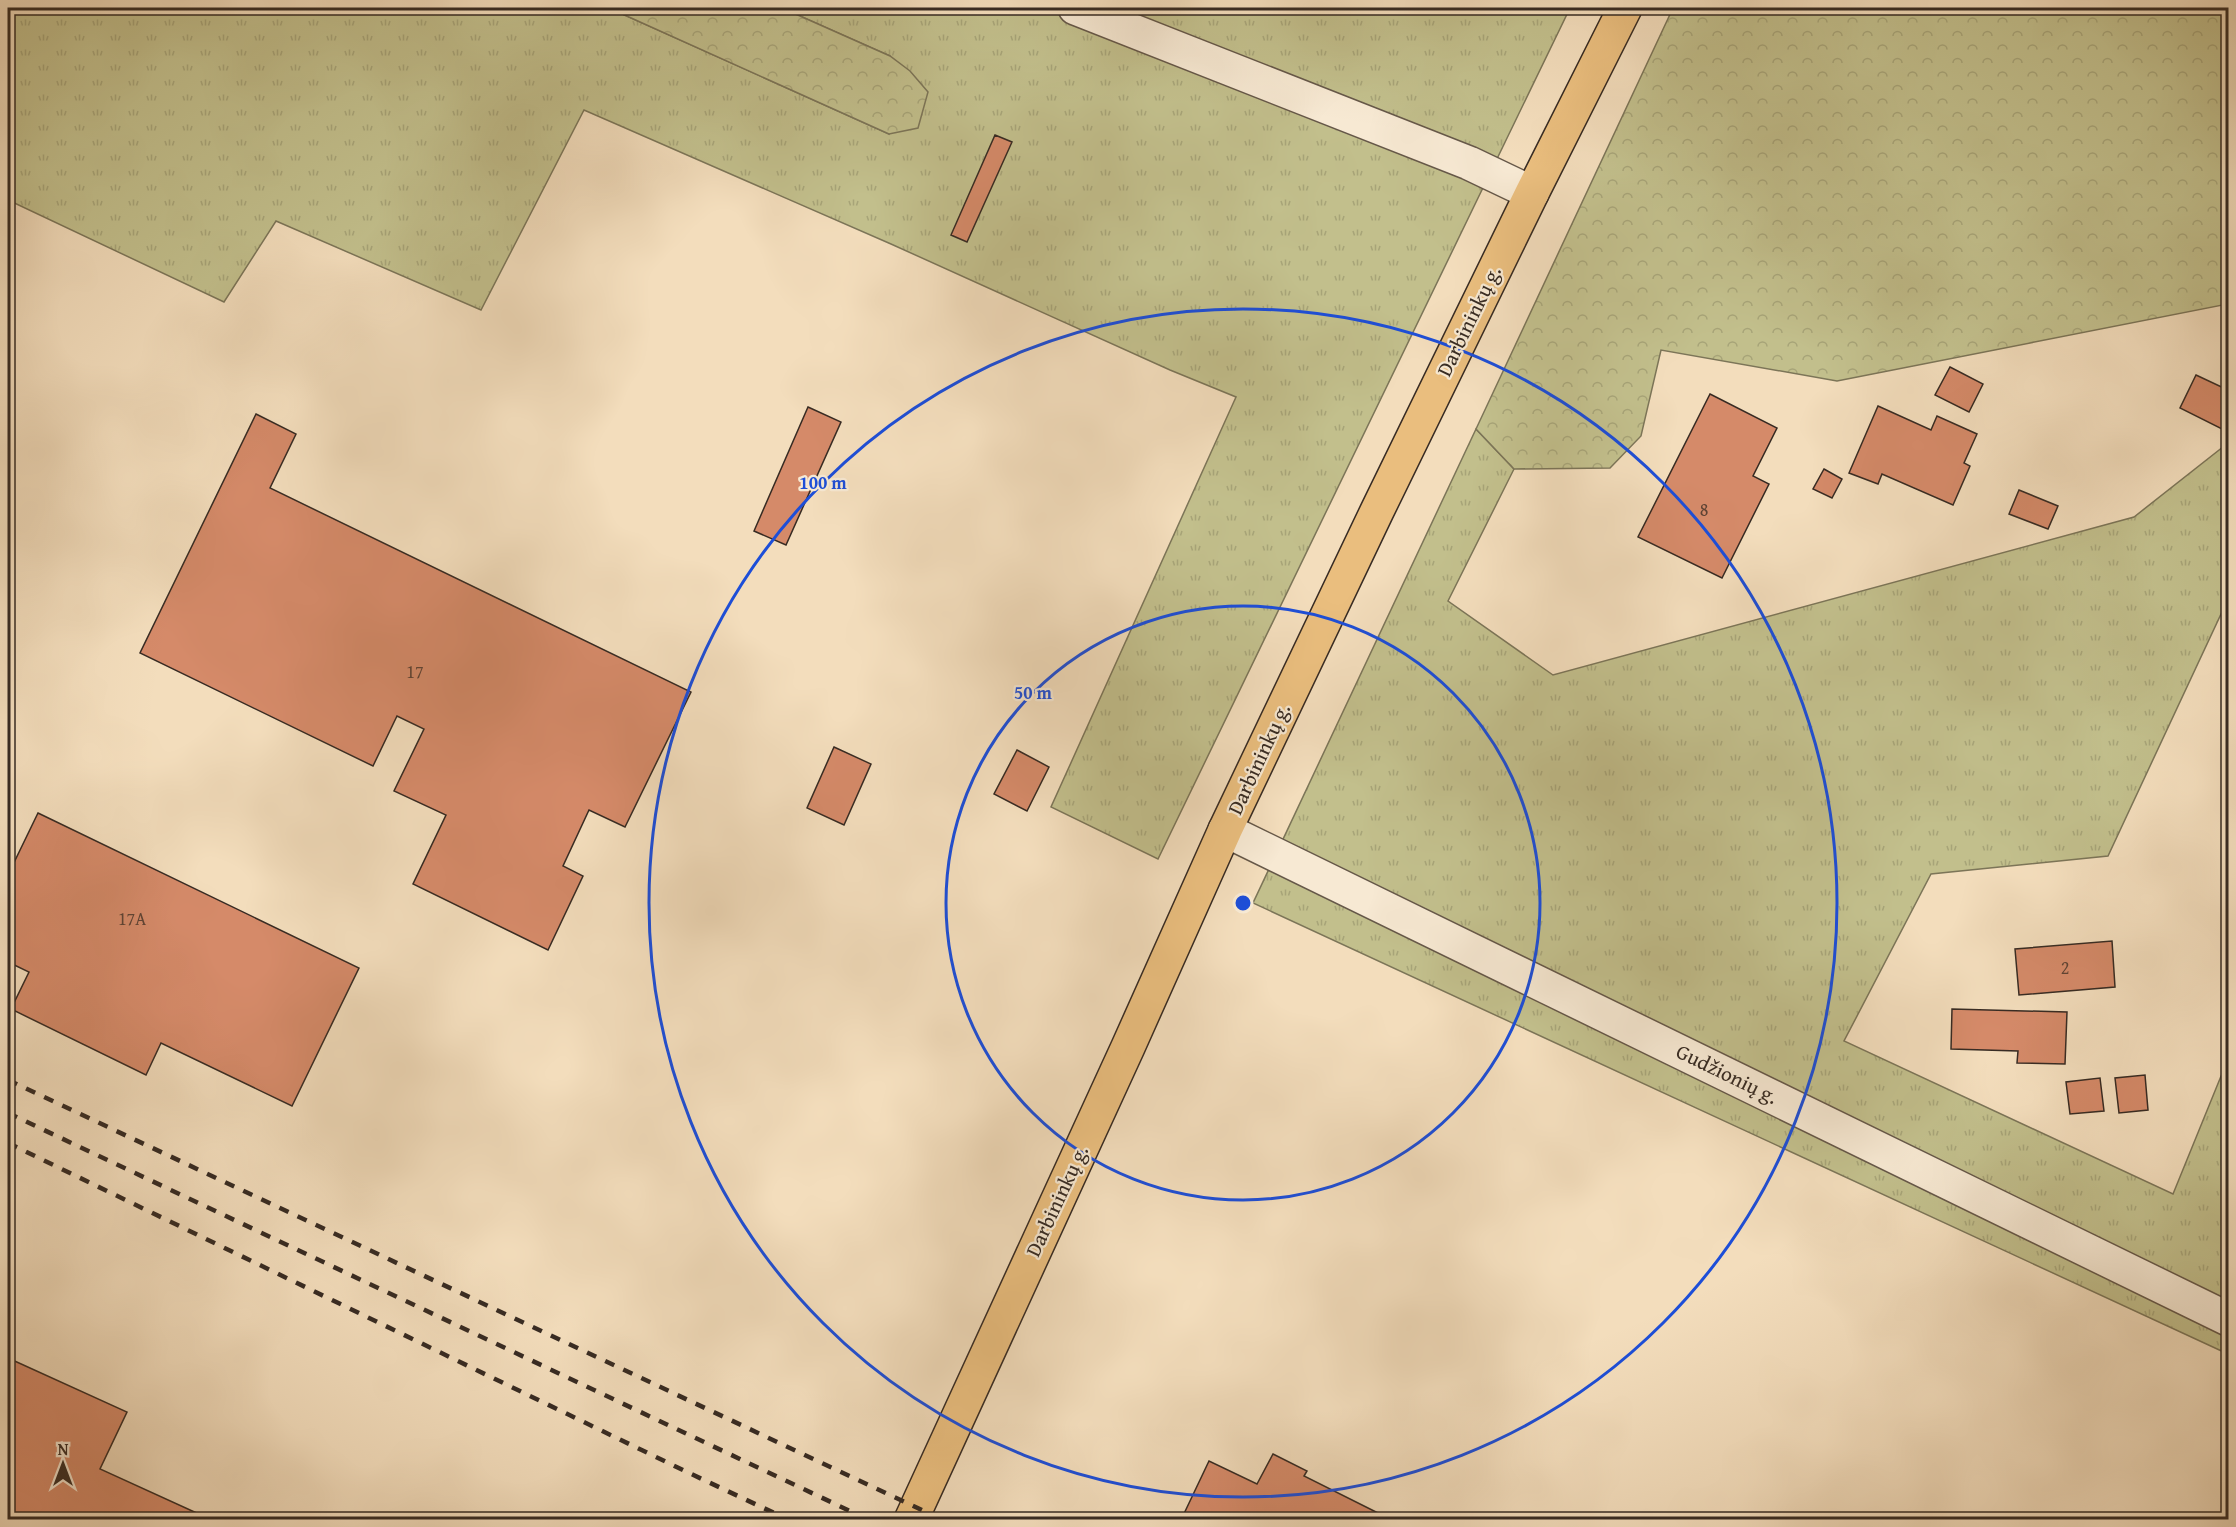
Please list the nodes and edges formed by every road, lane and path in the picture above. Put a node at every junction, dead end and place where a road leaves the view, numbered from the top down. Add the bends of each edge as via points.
1 (1075, 8) edge
2 (1625, 8) edge
3 (1532, 193) junction
4 (1225, 830) junction
5 (2229, 1318) edge
6 (911, 1520) edge

1 - 3 street via 1469,163
2 - 3 main road, Darbininkų g.
3 - 4 main road, Darbininkų g.
4 - 5 street, Gudžionių g.
4 - 6 main road, Darbininkų g.

